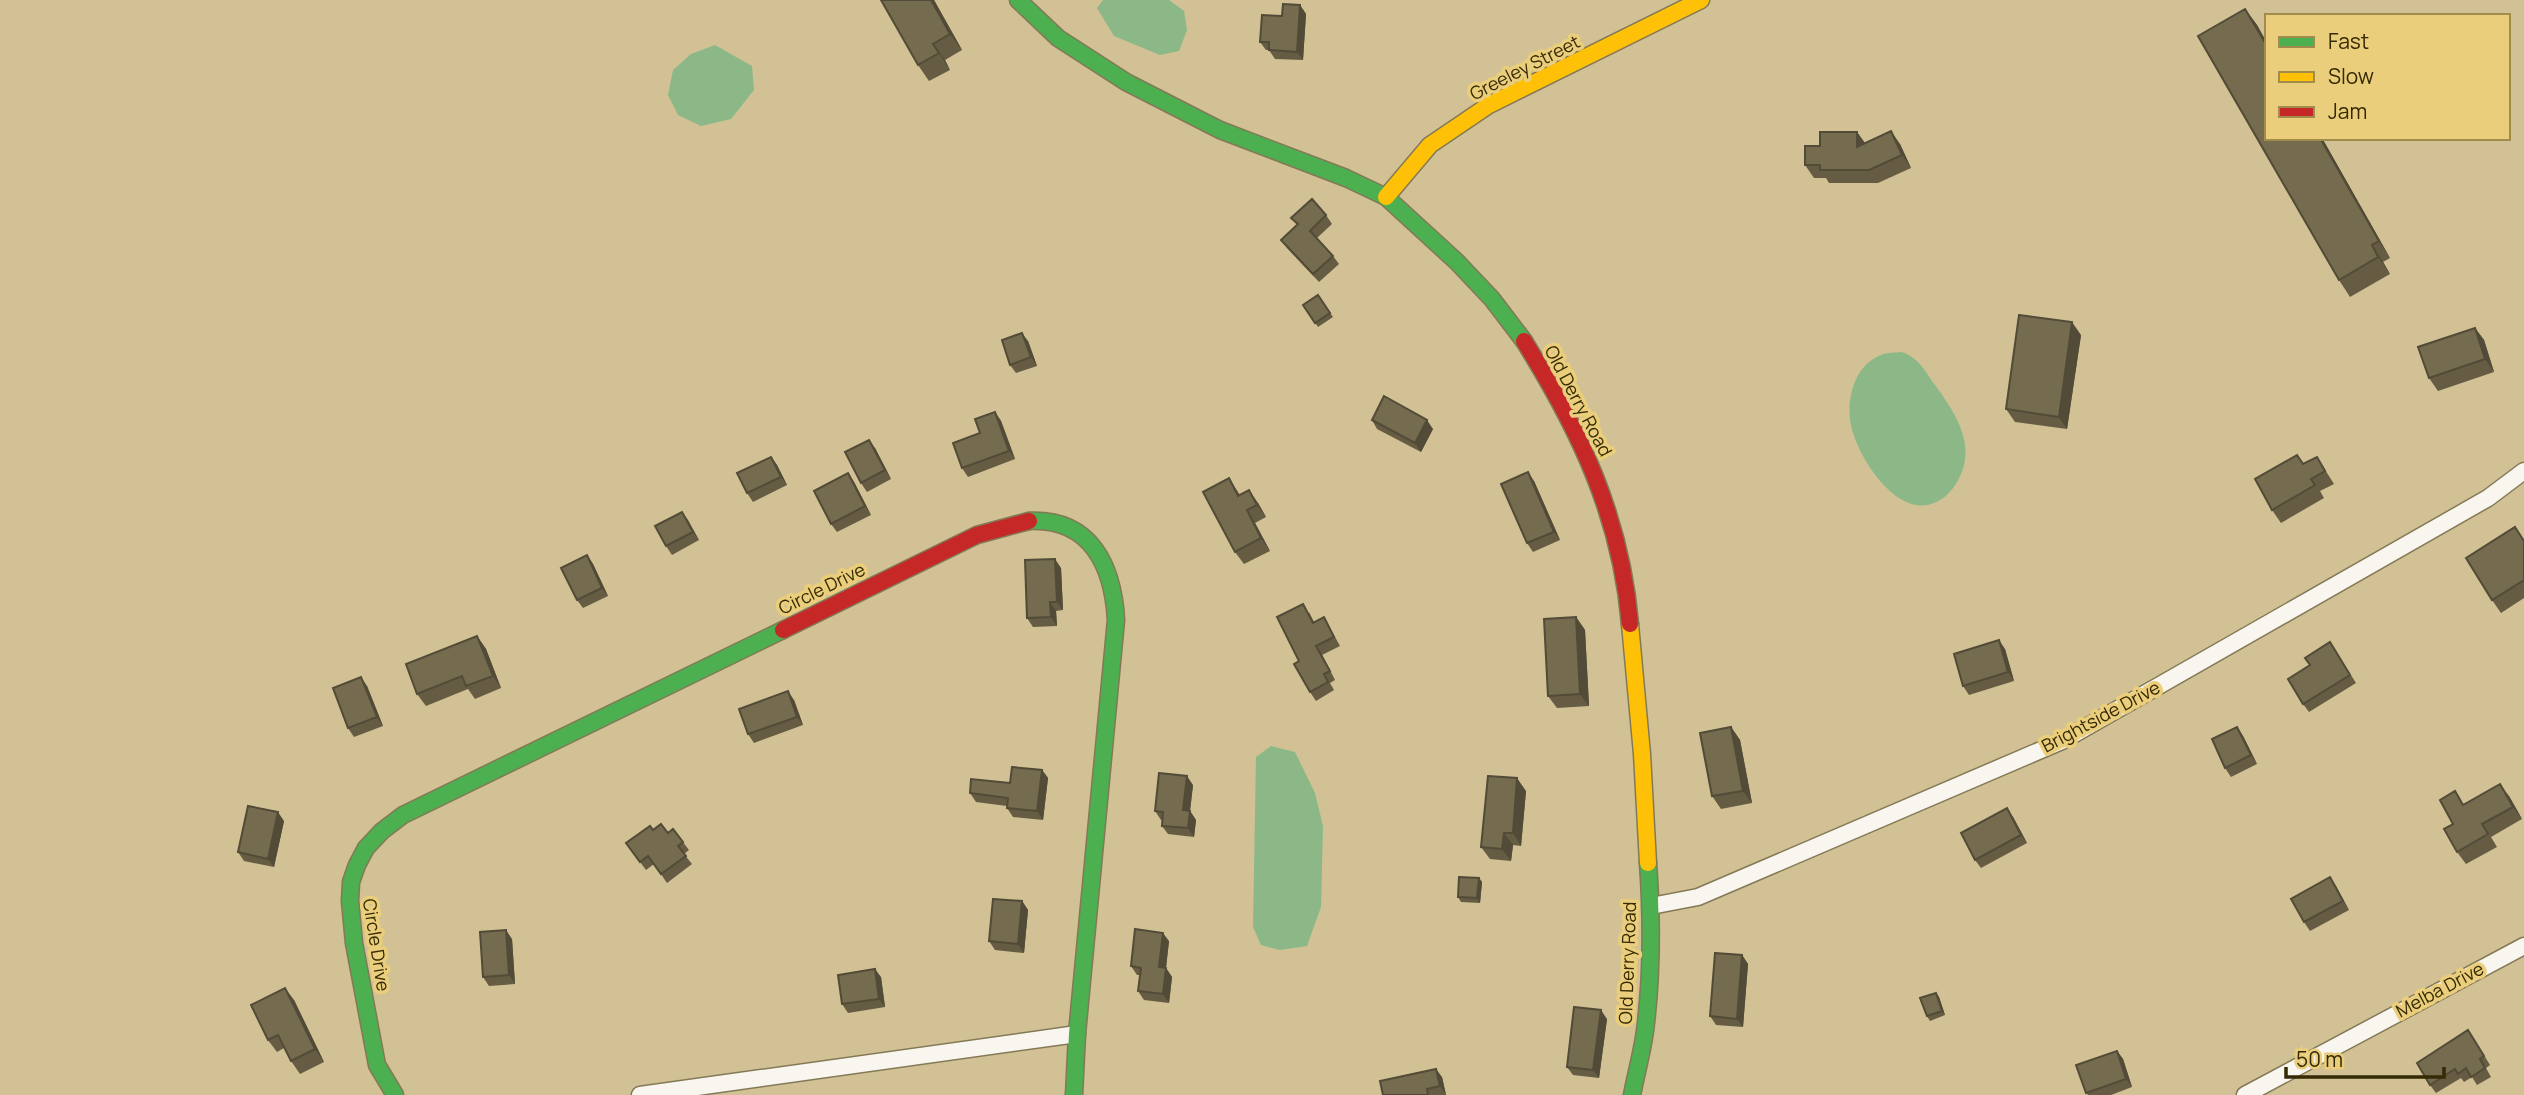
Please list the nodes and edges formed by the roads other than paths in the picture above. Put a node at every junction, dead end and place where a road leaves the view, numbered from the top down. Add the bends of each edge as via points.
1 (1018, 0) edge
2 (1701, 0) edge
3 (1386, 197) junction
4 (2524, 471) edge
5 (1651, 906) junction
6 (2524, 946) edge
7 (1077, 1034) junction
8 (395, 1095) edge
9 (640, 1095) edge
10 (1074, 1095) edge
11 (1632, 1095) edge
12 (2245, 1095) edge

1 - 3 street, Old Derry Road via 1058,38 1126,82 1220,130
2 - 3 street, Greeley Street via 1489,105 1430,145
3 - 5 street, Old Derry Road via 1492,299 1549,381 1592,467 1622,560 1629,608
4 - 5 street, Brightside Drive via 2488,498 2062,741 1698,897
5 - 11 street, Old Derry Road via 1645,1032
6 - 12 street, Melba Drive
7 - 8 street, Circle Drive via 1116,620 1114,596 1108,571 1079,532 1054,522 1028,521 977,535 402,815 382,829 354,869 350,919 377,1065
7 - 9 street
7 - 10 street, Circle Drive

